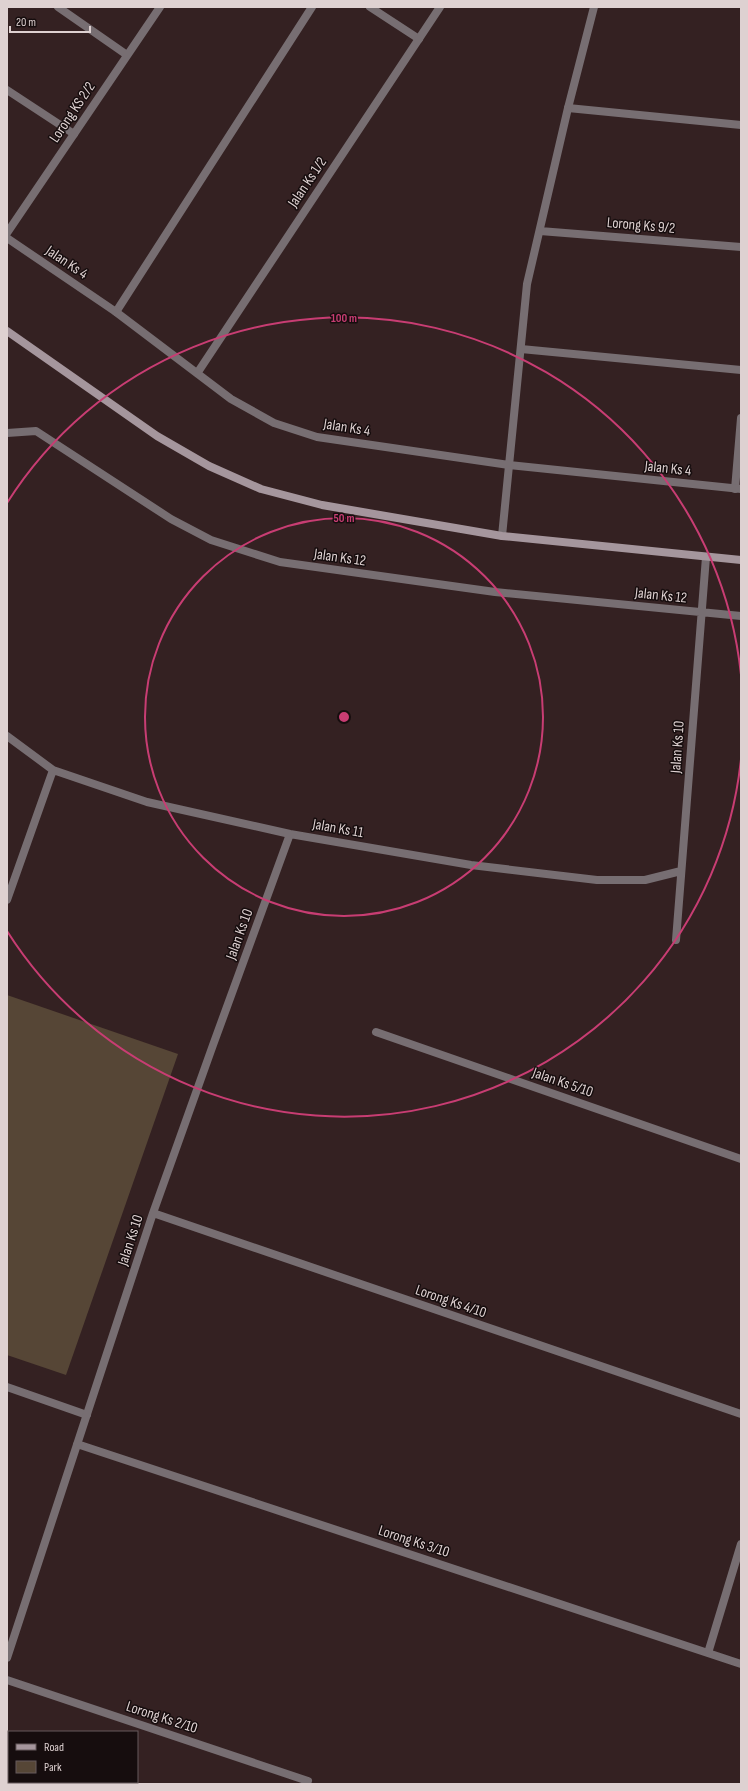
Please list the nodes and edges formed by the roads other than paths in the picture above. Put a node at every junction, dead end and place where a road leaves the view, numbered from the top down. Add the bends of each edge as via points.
1 (58, 7) edge
2 (160, 7) edge
3 (312, 7) edge
4 (370, 7) edge
5 (440, 7) edge
6 (594, 7) edge
7 (419, 38) junction
8 (127, 55) junction
9 (7, 90) edge
10 (568, 108) junction
11 (741, 125) edge
12 (74, 134) junction
13 (540, 231) junction
14 (7, 233) edge
15 (7, 238) edge
16 (741, 247) edge
17 (116, 312) junction
18 (7, 331) edge
19 (521, 350) junction
20 (741, 370) edge
21 (198, 372) junction
22 (741, 418) edge
23 (7, 433) edge
24 (509, 465) junction
25 (738, 489) edge
26 (502, 536) junction
27 (706, 557) junction
28 (741, 560) edge
29 (701, 613) junction
30 (741, 616) edge
31 (7, 736) edge
32 (54, 770) junction
33 (290, 834) junction
34 (681, 871) junction
35 (7, 900) edge
36 (676, 940) dead end
37 (376, 1032) dead end
38 (741, 1159) edge
39 (153, 1213) junction
40 (7, 1387) edge
41 (87, 1414) junction
42 (741, 1414) edge
43 (77, 1444) junction
44 (741, 1544) edge
45 (708, 1653) junction
46 (7, 1658) edge
47 (741, 1664) edge
48 (7, 1680) edge
49 (308, 1781) dead end

1 - 8 street
2 - 8 street, Lorong KS 2/2
3 - 17 street
4 - 7 street
5 - 7 street, Jalan Ks 1/2
6 - 10 street
7 - 21 street, Jalan Ks 1/2
8 - 12 street, Lorong KS 2/2
9 - 12 street
10 - 11 street
10 - 13 street
12 - 14 street, Lorong KS 2/2
13 - 16 street, Lorong Ks 9/2
13 - 19 street via 527,284
15 - 17 street, Jalan Ks 4
17 - 21 street, Jalan Ks 4
18 - 26 street via 157,436 209,466 261,489 322,505
19 - 20 street
19 - 24 street
21 - 24 street, Jalan Ks 4 via 231,399 274,423 317,437
22 - 25 street
23 - 29 street, Jalan Ks 12 via 36,432 171,519 211,540 280,562 496,592
24 - 25 street, Jalan Ks 4
24 - 26 street
26 - 27 street
27 - 28 street
27 - 29 street, Jalan Ks 10
29 - 30 street, Jalan Ks 12
29 - 34 street, Jalan Ks 10
31 - 32 street, Jalan Ks 11
32 - 33 street, Jalan Ks 11 via 147,802
32 - 35 street
33 - 34 street, Jalan Ks 11 via 471,866 597,880 645,880
33 - 39 street, Jalan Ks 10
34 - 36 street, Jalan Ks 10
37 - 38 street, Jalan Ks 5/10
39 - 41 street, Jalan Ks 10
39 - 42 street, Lorong Ks 4/10
40 - 41 street
41 - 43 street, Jalan Ks 10
43 - 45 street, Lorong Ks 3/10
43 - 46 street, Jalan Ks 10
44 - 45 street
45 - 47 street, Lorong Ks 3/10
48 - 49 street, Lorong Ks 2/10

